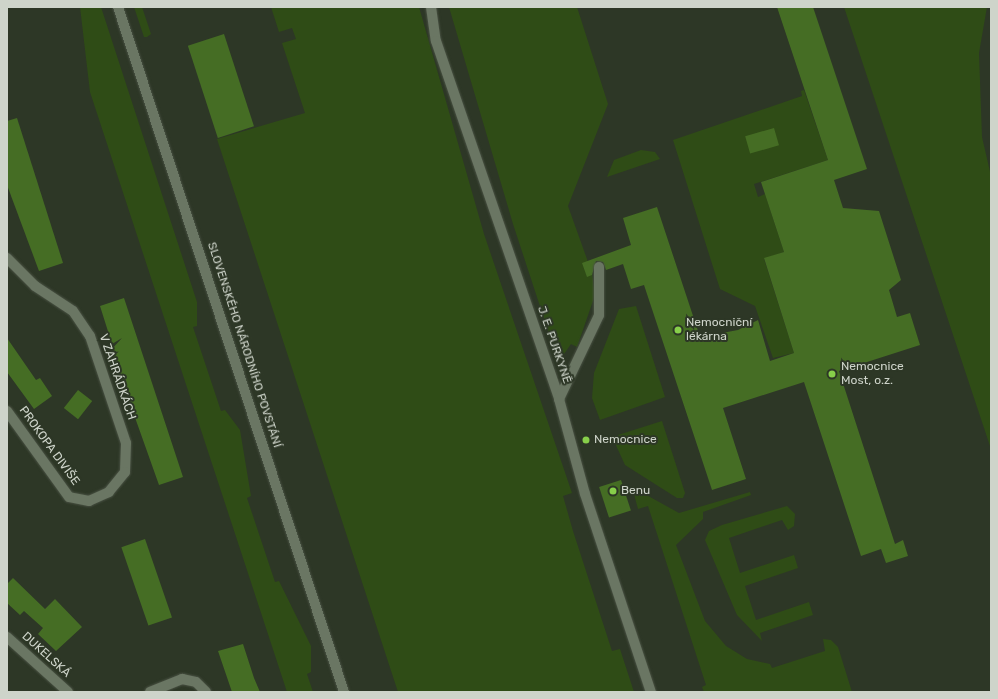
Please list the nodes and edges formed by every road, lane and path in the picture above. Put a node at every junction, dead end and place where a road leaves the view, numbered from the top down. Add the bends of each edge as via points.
1 (118, 7) edge
2 (432, 7) edge
3 (7, 258) edge
4 (599, 267) dead end
5 (559, 399) junction
6 (7, 412) edge
7 (69, 497) joint
8 (7, 637) edge
9 (68, 692) edge
10 (150, 692) edge
11 (206, 692) edge
12 (344, 692) edge
13 (651, 692) edge

1 - 12 street, SLOVENSKÉHO NÁRODNÍHO POVSTÁNÍ
2 - 5 street, J. E. PURKYNĚ via 436,41
3 - 7 street, V ZAHRÁDKÁCH via 35,286 73,311 90,336 126,443 124,472 109,492 89,501
4 - 5 street via 600,315
5 - 13 street, J. E. PURKYNĚ via 585,494
6 - 7 street, PROKOPA DIVIŠE
8 - 9 street, DUKELSKÁ
10 - 11 street via 182,679 196,682

